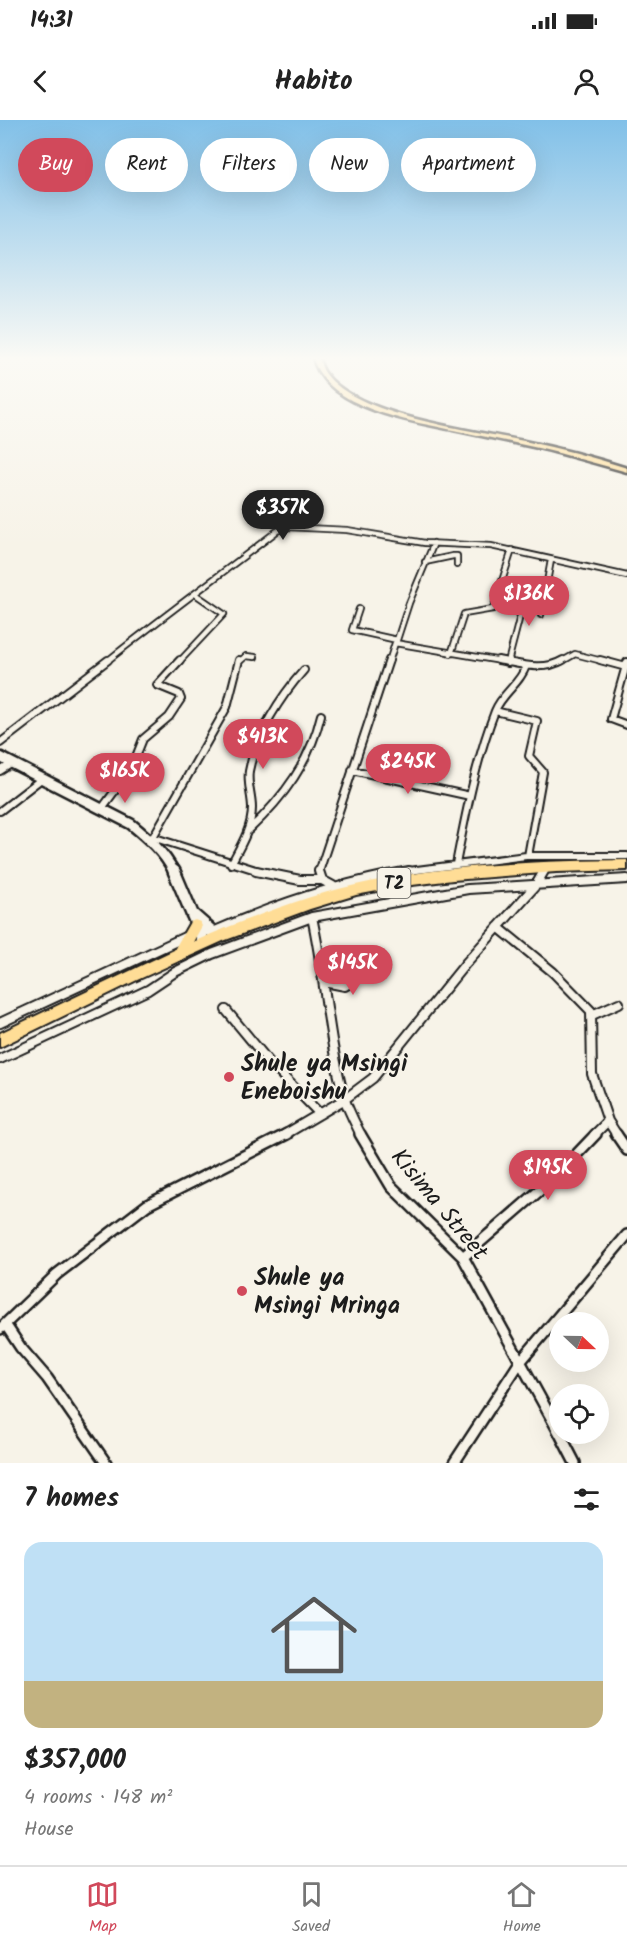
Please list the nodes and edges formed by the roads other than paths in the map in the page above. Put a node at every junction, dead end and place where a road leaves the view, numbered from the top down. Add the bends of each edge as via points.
1 (422, 421) edge
2 (627, 470) edge
3 (434, 543) junction
4 (512, 550) junction
5 (551, 561) junction
6 (425, 562) junction
7 (458, 564) dead end
8 (627, 576) edge
9 (528, 585) dead end
10 (195, 594) junction
11 (359, 609) dead end
12 (541, 615) dead end
13 (397, 641) junction
14 (451, 654) junction
15 (255, 657) dead end
16 (508, 663) junction
17 (626, 664) edge
18 (526, 666) junction
19 (304, 670) dead end
20 (495, 711) junction
21 (321, 715) dead end
22 (627, 724) edge
23 (0, 743) edge
24 (0, 757) edge
25 (11, 764) junction
26 (352, 770) junction
27 (0, 771) edge
28 (40, 780) junction
29 (470, 796) junction
30 (103, 807) junction
31 (0, 811) edge
32 (248, 830) junction
33 (151, 836) junction
34 (528, 856) junction
35 (627, 856) edge
36 (231, 864) junction
37 (456, 864) junction
38 (627, 865) edge
39 (547, 867) junction
40 (627, 879) edge
41 (322, 880) junction
42 (536, 885) junction
43 (333, 886) junction
44 (188, 910) junction
45 (312, 917) junction
46 (498, 927) junction
47 (204, 934) junction
48 (373, 967) dead end
49 (325, 982) junction
50 (618, 1003) dead end
51 (226, 1010) dead end
52 (592, 1015) junction
53 (0, 1023) edge
54 (0, 1040) edge
55 (0, 1059) edge
56 (345, 1099) junction
57 (320, 1114) junction
58 (608, 1121) junction
59 (627, 1150) edge
60 (627, 1235) edge
61 (463, 1257) junction
62 (2, 1326) edge
63 (520, 1362) junction
64 (549, 1414) edge
65 (565, 1444) edge
66 (106, 1463) edge
67 (454, 1463) edge
68 (575, 1463) edge

1 - 2 main road
3 - 4 street
3 - 6 street
3 - 10 street via 347,530 282,527
4 - 5 street
4 - 14 street via 495,606 489,611 464,614
5 - 8 street
5 - 12 street
6 - 7 street via 455,555
6 - 13 street
9 - 16 street
10 - 23 street
10 - 30 street via 224,614 157,685 181,699 169,717 143,739 130,769
11 - 13 street via 352,630
13 - 14 street
13 - 26 street
14 - 16 street
15 - 33 street via 239,660 227,707
16 - 18 street
17 - 18 street via 578,654 551,667
17 - 22 street via 611,720
18 - 20 street
19 - 32 street via 285,693 249,772 252,808
20 - 29 street
20 - 34 street via 537,721 529,756 543,772
21 - 32 street via 315,742 289,788
24 - 25 street
25 - 27 street
25 - 28 street
26 - 29 street
26 - 41 street via 319,871
28 - 30 street
28 - 31 street
29 - 37 street
30 - 33 street
32 - 36 street
33 - 36 street
33 - 44 street via 173,870
34 - 35 street
34 - 37 street
36 - 41 street via 296,879
37 - 43 street
38 - 39 highway, T2
39 - 42 street
39 - 47 highway, T2 via 444,876 358,890
40 - 42 street
41 - 43 street
42 - 45 street via 468,889
42 - 46 street
43 - 47 street
44 - 47 street
44 - 47 street
45 - 49 street, Kisima Street
45 - 55 street via 212,954 148,990
46 - 52 street via 576,994
46 - 56 street via 393,1056 373,1078
47 - 53 street
47 - 54 highway, T2 via 180,952
48 - 49 street via 345,986
49 - 56 street, Kisima Street
50 - 52 street
51 - 57 street
52 - 58 street via 592,1074
56 - 57 street
56 - 61 street, Kisima Street via 366,1147 391,1186
57 - 62 street via 147,1206 57,1274
58 - 59 street
58 - 61 street via 554,1178
60 - 63 street
61 - 63 street, Kisima Street
62 - 66 street via 47,1378
63 - 64 street, Kisima Street
63 - 67 street
65 - 68 street, Kisima Street

